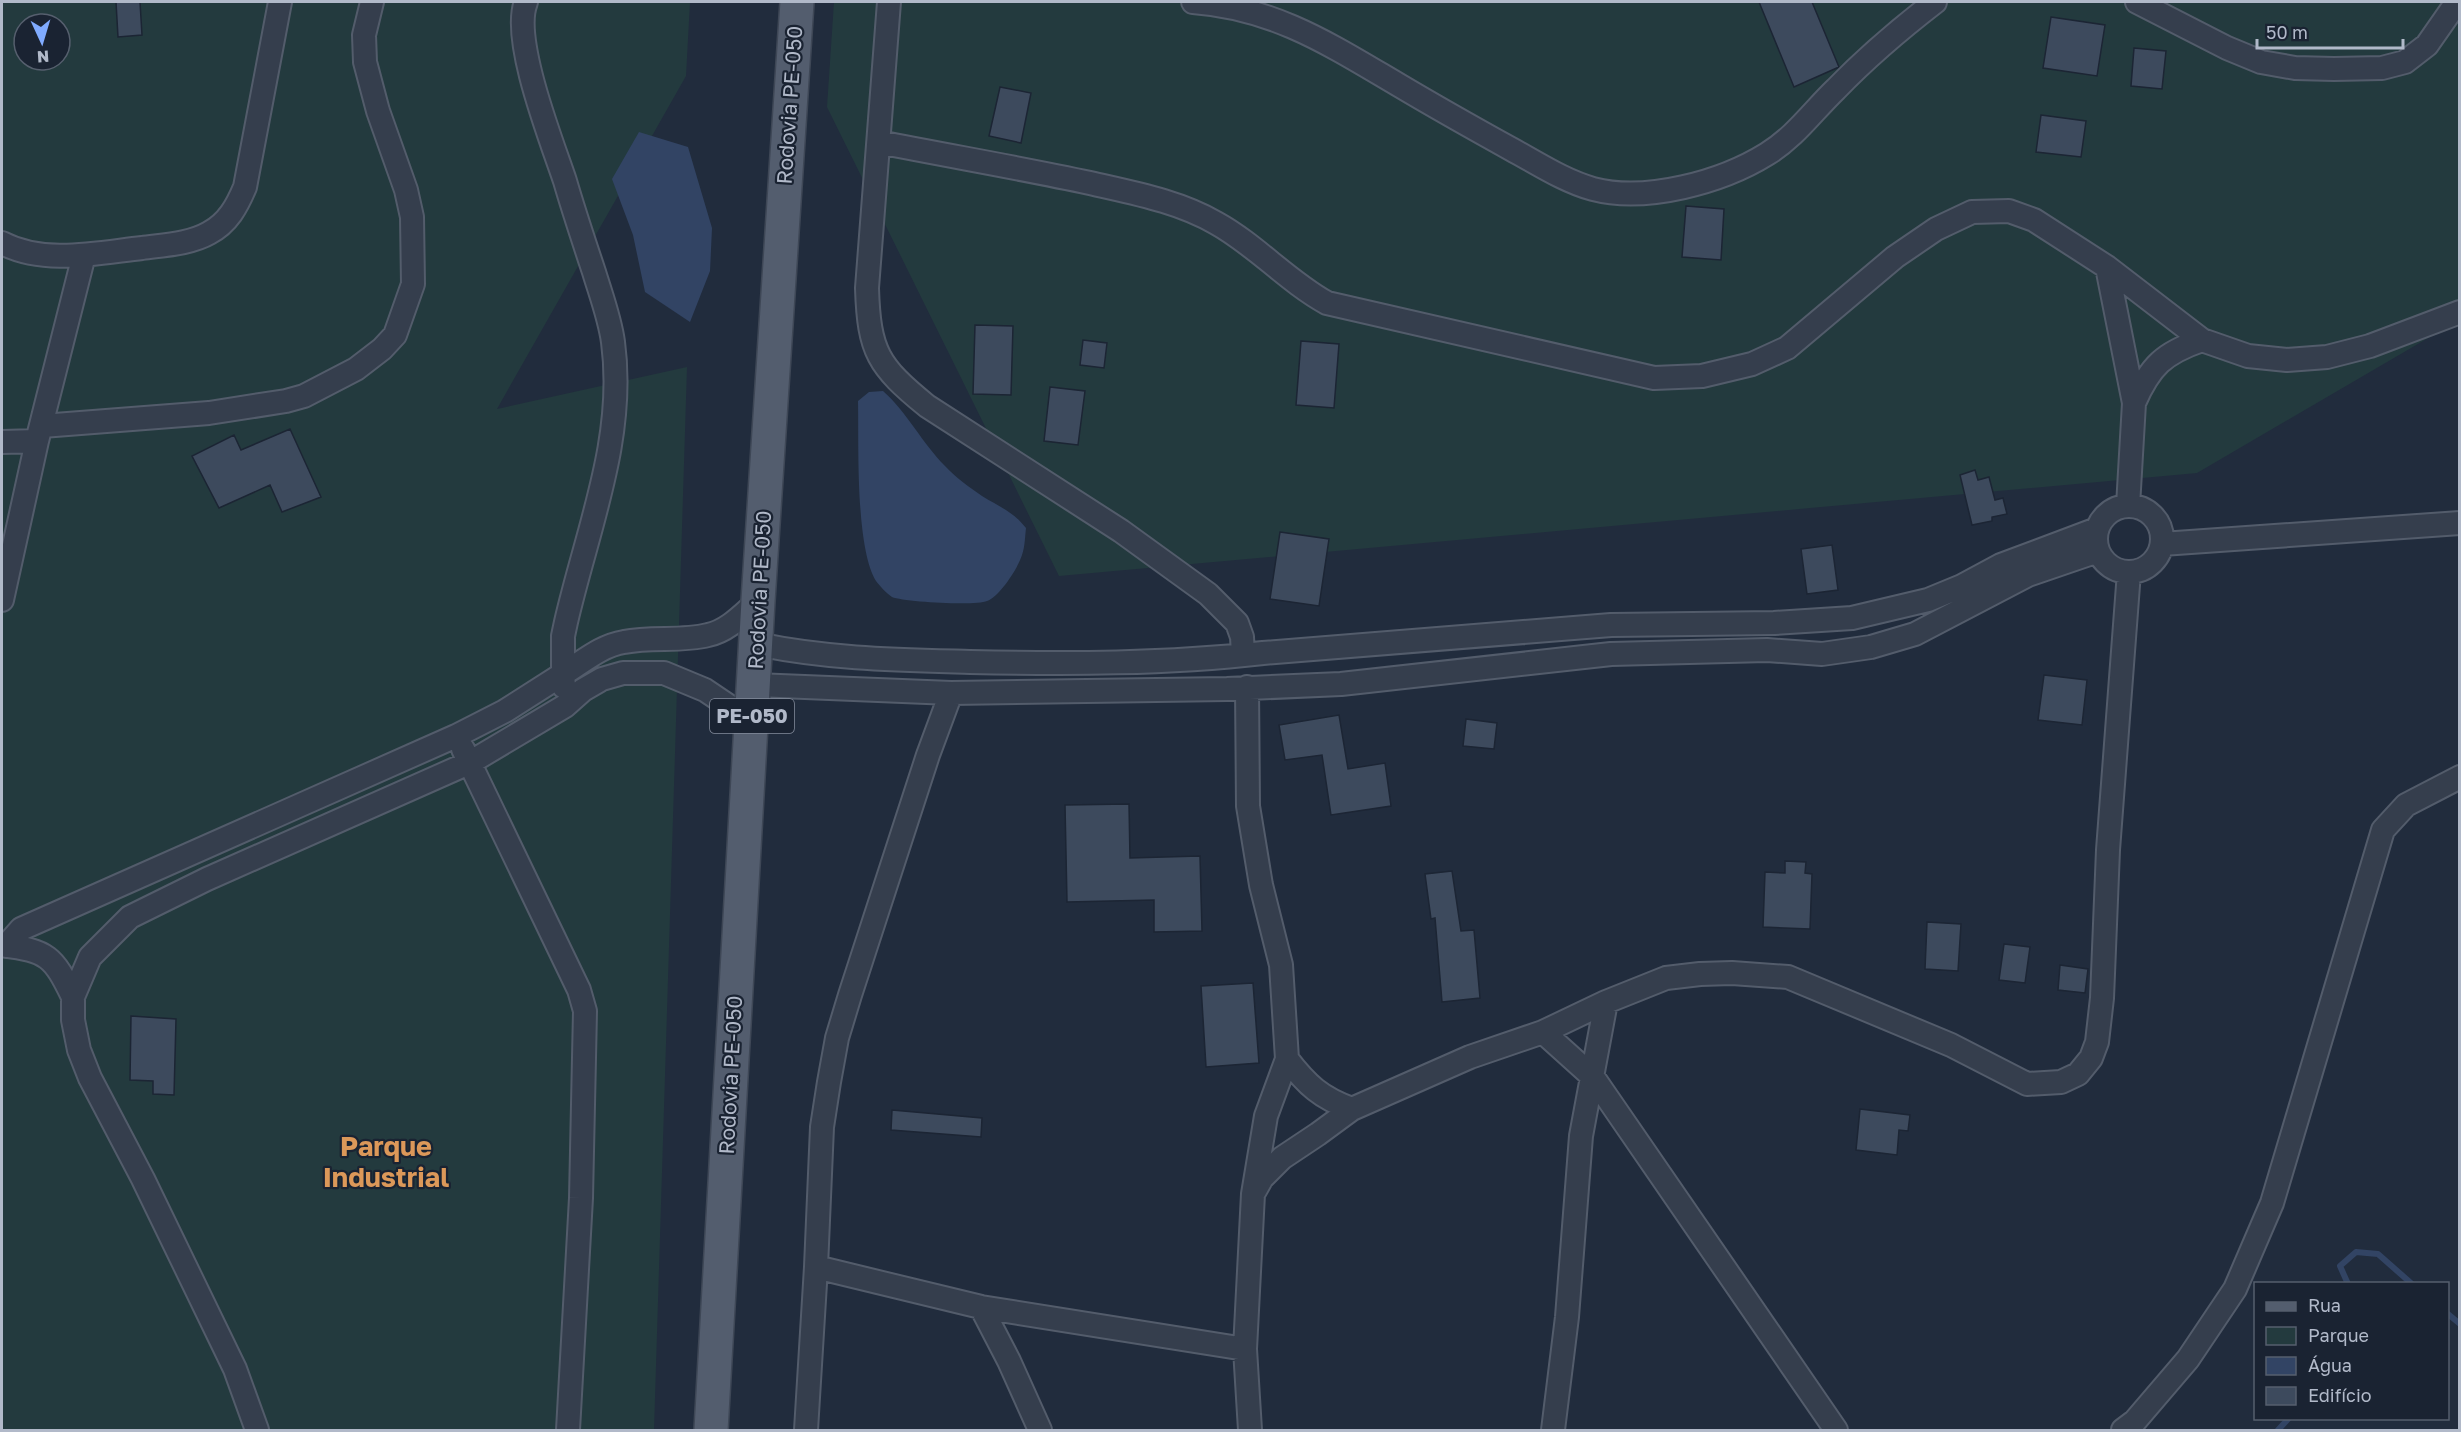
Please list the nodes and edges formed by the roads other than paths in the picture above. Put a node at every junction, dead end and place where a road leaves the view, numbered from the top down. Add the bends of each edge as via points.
1 (280, 2) edge
2 (372, 2) edge
3 (526, 2) edge
4 (797, 2) edge
5 (889, 2) edge
6 (1193, 2) edge
7 (1935, 2) edge
8 (2137, 2) edge
9 (2457, 2) edge
10 (879, 142) junction
11 (2, 243) edge
12 (84, 255) junction
13 (2107, 267) junction
14 (2460, 312) edge
15 (2202, 340) junction
16 (2134, 403) junction
17 (39, 434) junction
18 (2, 442) edge
19 (2128, 506) junction
20 (2460, 523) edge
21 (2098, 540) junction
22 (2162, 544) junction
23 (2129, 572) junction
24 (2, 600) edge
25 (758, 601) junction
26 (669, 639) junction
27 (757, 644) junction
28 (1243, 655) junction
29 (838, 657) junction
30 (922, 661) junction
31 (664, 673) junction
32 (563, 674) junction
33 (754, 684) junction
34 (836, 688) junction
35 (1247, 688) junction
36 (919, 692) junction
37 (951, 693) junction
38 (566, 706) junction
39 (752, 721) junction
40 (456, 736) junction
41 (471, 762) junction
42 (2460, 777) edge
43 (304, 802) junction
44 (316, 831) junction
45 (4, 946) edge
46 (73, 997) junction
47 (1606, 1002) junction
48 (1543, 1032) junction
49 (1287, 1059) junction
50 (1593, 1077) junction
51 (1352, 1109) junction
52 (1253, 1194) junction
53 (816, 1267) junction
54 (981, 1307) junction
55 (1245, 1349) junction
56 (257, 1431) edge
57 (568, 1431) edge
58 (711, 1431) edge
59 (806, 1431) edge
60 (1040, 1431) edge
61 (1250, 1431) edge
62 (1553, 1431) edge
63 (1836, 1431) edge
64 (2123, 1431) edge

1 - 12 street via 251,161 236,208 200,238
2 - 17 street via 364,35 365,62 412,217 412,284 395,335 356,369 304,396 208,413
3 - 32 street via 524,35 534,85 613,342 611,448 563,636
4 - 25 main road, Rodovia PE-050 / PE-050
5 - 10 street
6 - 7 street via 1228,6 1282,21 1567,178 1593,189 1626,194 1693,185 1741,168 1768,153 1801,128 1835,89 1899,29
8 - 9 street via 2261,62 2334,69 2382,68 2405,62 2427,45
10 - 13 street via 1060,176 1165,201 1215,222 1327,303 1654,378 1702,376 1752,364 1787,348 1895,257 1936,229 1972,212 2010,211 2034,220
10 - 28 street via 867,288 868,321 877,355 886,368 927,406 1121,531 1208,594 1237,623
11 - 12 street via 36,253
12 - 17 street
13 - 15 street
13 - 16 street
14 - 15 street via 2370,346 2327,357 2287,360 2248,356
15 - 16 street via 2163,358 2142,384
16 - 19 street
17 - 18 street
17 - 24 street
19 - 21 street via 2109,513
19 - 22 street via 2154,518
20 - 22 street
21 - 23 street via 2110,566
21 - 28 street via 2001,565 1928,600 1852,618 1611,625
21 - 35 street via 1915,634 1871,648 1822,654 1767,650 1611,654 1341,684
22 - 23 street via 2147,567
23 - 47 street via 2108,850 2102,998 2097,1042 2091,1058 2078,1074 2061,1082 2027,1084 1952,1046 1788,977 1732,973 1666,978
25 - 26 street via 728,627 709,635
25 - 27 main road, Rodovia PE-050 / PE-050
26 - 31 street
26 - 32 street via 610,645
27 - 29 street
27 - 33 main road, Rodovia PE-050 / PE-050
28 - 30 street via 1085,664
28 - 35 street
28 - 35 street
29 - 30 street
29 - 34 street
30 - 36 street
31 - 38 street via 623,673 602,679
31 - 39 street via 705,690
32 - 38 street
32 - 40 street
33 - 34 street
33 - 39 main road, Rodovia PE-050 / PE-050
34 - 36 street
35 - 37 street
35 - 49 street via 1248,806 1261,885 1281,965
36 - 37 street
37 - 53 street via 837,1038 822,1127
38 - 41 street
39 - 58 main road, Rodovia PE-050 / PE-050
40 - 41 street
40 - 43 street
41 - 44 street
41 - 57 street via 579,990 585,1011 581,1198
42 - 64 street via 2406,805 2383,830 2268,1214 2235,1289 2188,1359
43 - 44 street
43 - 45 street via 21,929
44 - 46 street via 130,917 90,957
45 - 46 street via 40,952 58,968
46 - 56 street via 79,1050 90,1078 235,1369
47 - 48 street
47 - 50 street
48 - 50 street
48 - 51 street via 1470,1057
49 - 51 street via 1319,1094
49 - 52 street via 1266,1116
50 - 62 street via 1580,1145 1567,1317
50 - 63 street
51 - 52 street via 1282,1158 1262,1178
52 - 55 street
53 - 54 street
53 - 59 street
54 - 55 street
54 - 60 street
55 - 61 street

